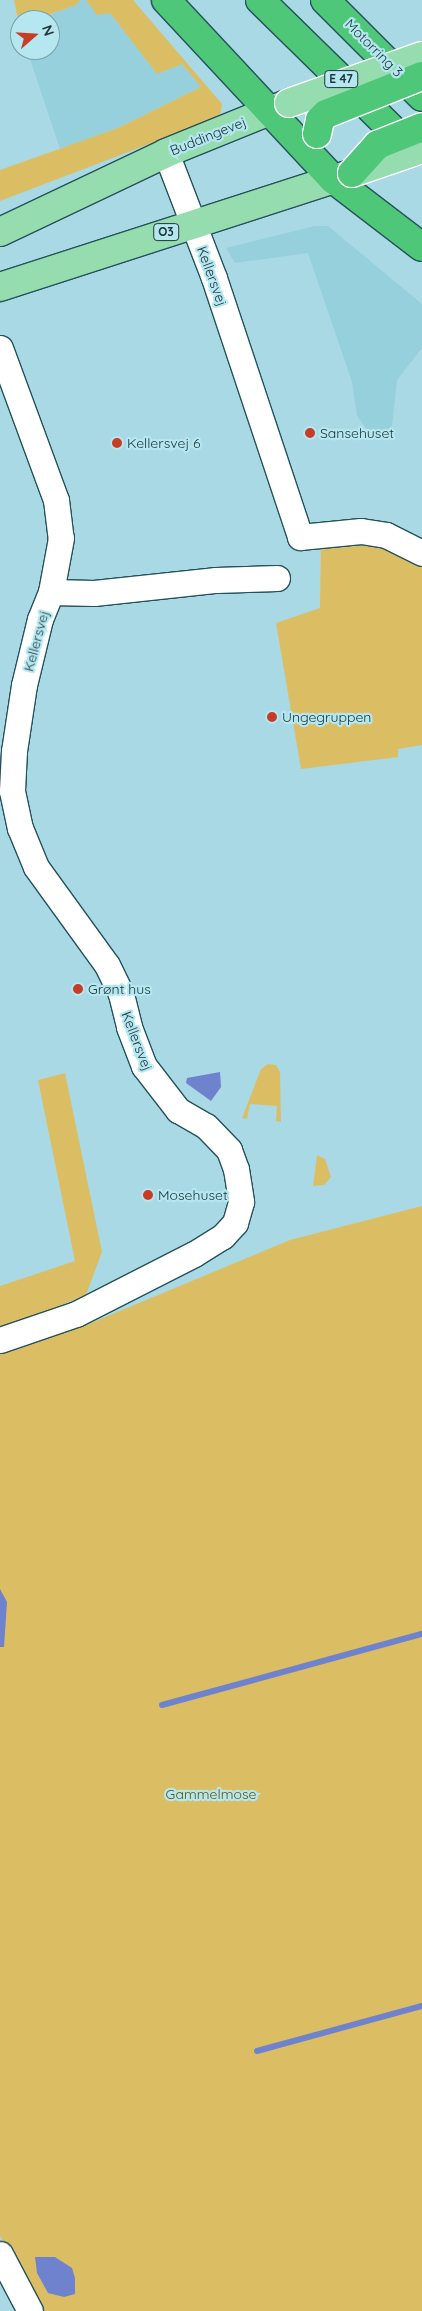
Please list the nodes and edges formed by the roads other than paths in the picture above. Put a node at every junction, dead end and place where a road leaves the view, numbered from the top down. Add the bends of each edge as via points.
1 (166, 0) edge
2 (260, 0) edge
3 (325, 0) edge
4 (422, 56) edge
5 (422, 76) edge
6 (422, 97) edge
7 (279, 107) junction
8 (422, 127) edge
9 (422, 149) edge
10 (166, 152) junction
11 (422, 159) edge
12 (343, 176) junction
13 (194, 224) junction
14 (0, 232) edge
15 (422, 247) edge
16 (0, 287) edge
17 (0, 348) edge
18 (422, 553) edge
19 (277, 578) dead end
20 (51, 592) junction
21 (0, 1340) edge
22 (0, 2254) edge
23 (30, 2311) edge

1 - 7 highway
2 - 11 highway, E 47
3 - 6 highway, Motorring 3
4 - 7 main road, Buddingevej, bridge
5 - 12 highway, bridge via 333,110 320,120 317,134
7 - 10 main road, Buddingevej
7 - 12 highway
8 - 12 highway, bridge via 377,145
9 - 12 main road, O3, bridge
10 - 13 street, Kellersvej
10 - 14 main road, Buddingevej
12 - 13 main road, O3
12 - 15 highway
13 - 16 main road, O3
13 - 18 street, Kellersvej via 300,537 361,531 386,535
17 - 20 street, Kellersvej via 56,500 61,538
19 - 20 street, Kellersvej via 216,580 94,593
20 - 21 street, Kellersvej via 40,619 24,685 14,751 12,791 20,828 36,867 107,965 121,994 144,1066 178,1110 206,1126 229,1150 236,1169 241,1202 235,1223 223,1236 194,1254 76,1314
22 - 23 street

